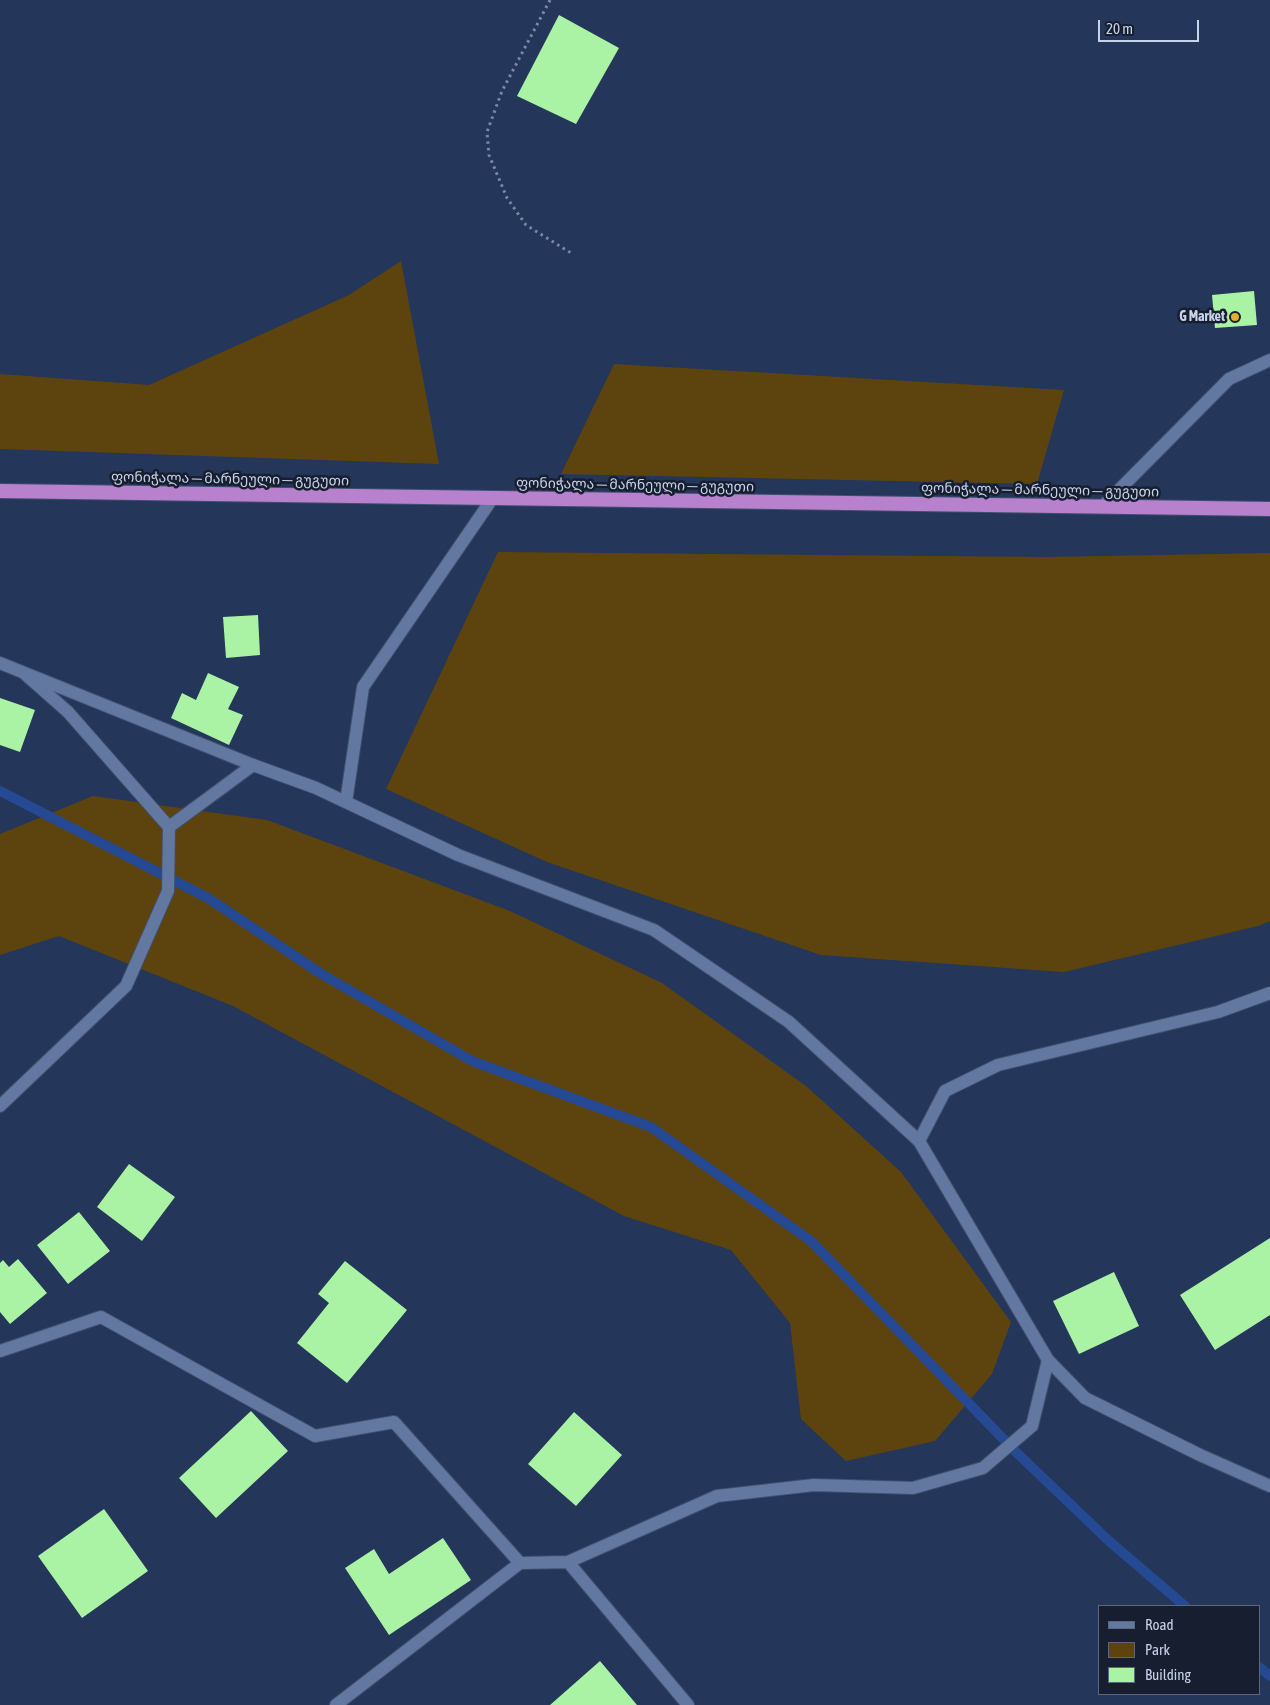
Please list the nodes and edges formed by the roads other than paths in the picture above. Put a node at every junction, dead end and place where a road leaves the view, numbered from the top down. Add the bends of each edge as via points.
1 (1270, 360) edge
2 (0, 491) edge
3 (492, 499) junction
4 (1102, 506) junction
5 (1270, 509) edge
6 (0, 663) edge
7 (20, 670) junction
8 (253, 765) junction
9 (346, 802) junction
10 (169, 827) junction
11 (1270, 993) edge
12 (0, 1106) edge
13 (919, 1141) junction
14 (0, 1351) edge
15 (1048, 1360) junction
16 (1270, 1486) edge
17 (568, 1562) junction
18 (520, 1563) junction
19 (336, 1705) edge
20 (688, 1705) edge

1 - 4 street via 1228,379
2 - 3 highway, ფონიჭალა — მარნეული — გუგუთი
3 - 4 highway, ფონიჭალა — მარნეული — გუგუთი
3 - 9 street via 363,687
4 - 5 highway, ფონიჭალა — მარნეული — გუგუთი
6 - 7 street
7 - 8 street
7 - 10 street via 68,712
8 - 9 street
8 - 10 street
9 - 13 street via 458,855 654,930 790,1022
10 - 12 street via 168,891 126,986
11 - 13 street via 1218,1012 998,1065 945,1091
13 - 15 street
14 - 18 street via 100,1317 315,1436 394,1422
15 - 16 street via 1085,1398
15 - 17 street via 1032,1426 983,1468 913,1488 814,1485 717,1496
17 - 18 street
17 - 20 street
18 - 19 street

